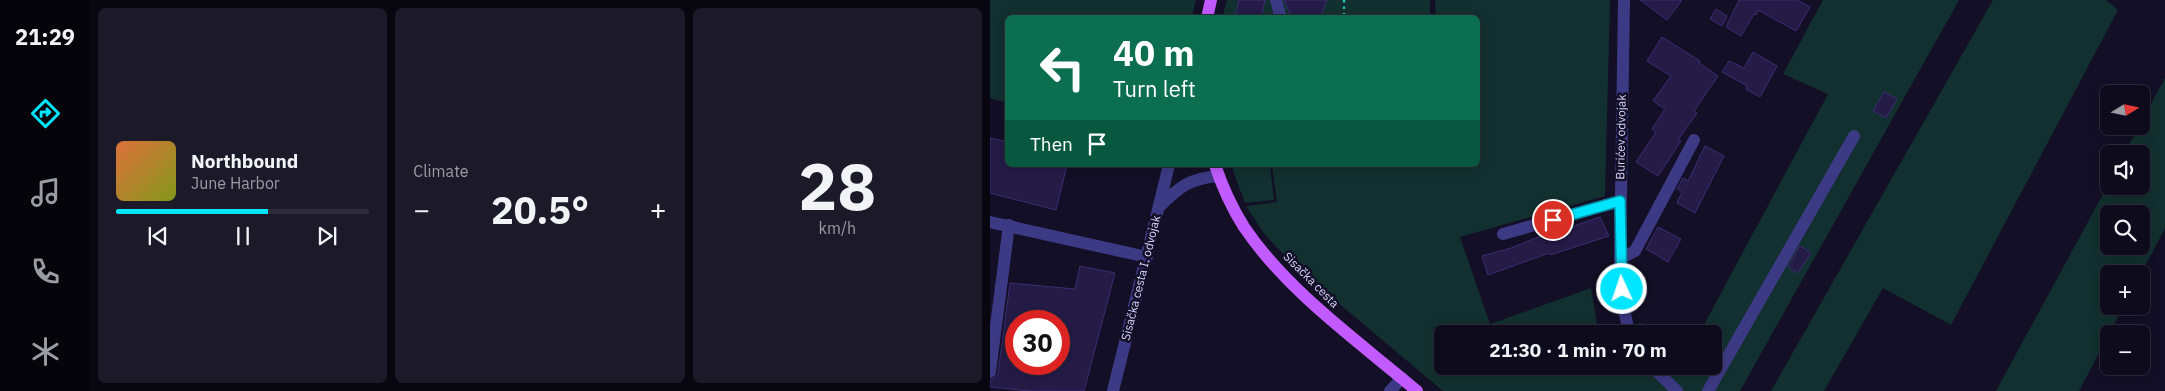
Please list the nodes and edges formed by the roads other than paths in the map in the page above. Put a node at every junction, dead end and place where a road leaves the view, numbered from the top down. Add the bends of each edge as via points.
1 (1211, 0) edge
2 (1276, 0) edge
3 (1624, 0) edge
4 (1208, 15) edge
5 (1279, 15) edge
6 (1854, 136) dead end
7 (1694, 140) dead end
8 (1169, 167) edge
9 (1217, 170) edge
10 (1620, 201) junction
11 (1159, 207) junction
12 (990, 222) edge
13 (1009, 225) junction
14 (1503, 234) dead end
15 (1147, 257) junction
16 (1620, 259) junction
17 (1627, 325) edge
18 (990, 372) edge
19 (1660, 375) edge
20 (1402, 378) junction
21 (1113, 391) edge
22 (1390, 391) edge
23 (1417, 391) edge
24 (1677, 391) edge
25 (1708, 391) edge

1 - 4 main road
2 - 5 street
3 - 10 street, Burićev odvojak
6 - 25 street
7 - 16 street via 1635,251
8 - 11 street, Sisačka cesta I. odvojak
9 - 11 street via 1178,189
9 - 20 main road, Sisačka cesta via 1244,227 1274,264 1319,309
10 - 14 street
10 - 16 street, Burićev odvojak
11 - 15 street, Sisačka cesta I. odvojak
12 - 13 street
13 - 15 street
13 - 18 street
15 - 21 street, Sisačka cesta I. odvojak
16 - 17 street, Burićev odvojak
19 - 24 street
20 - 22 street
20 - 23 main road, Sisačka cesta

